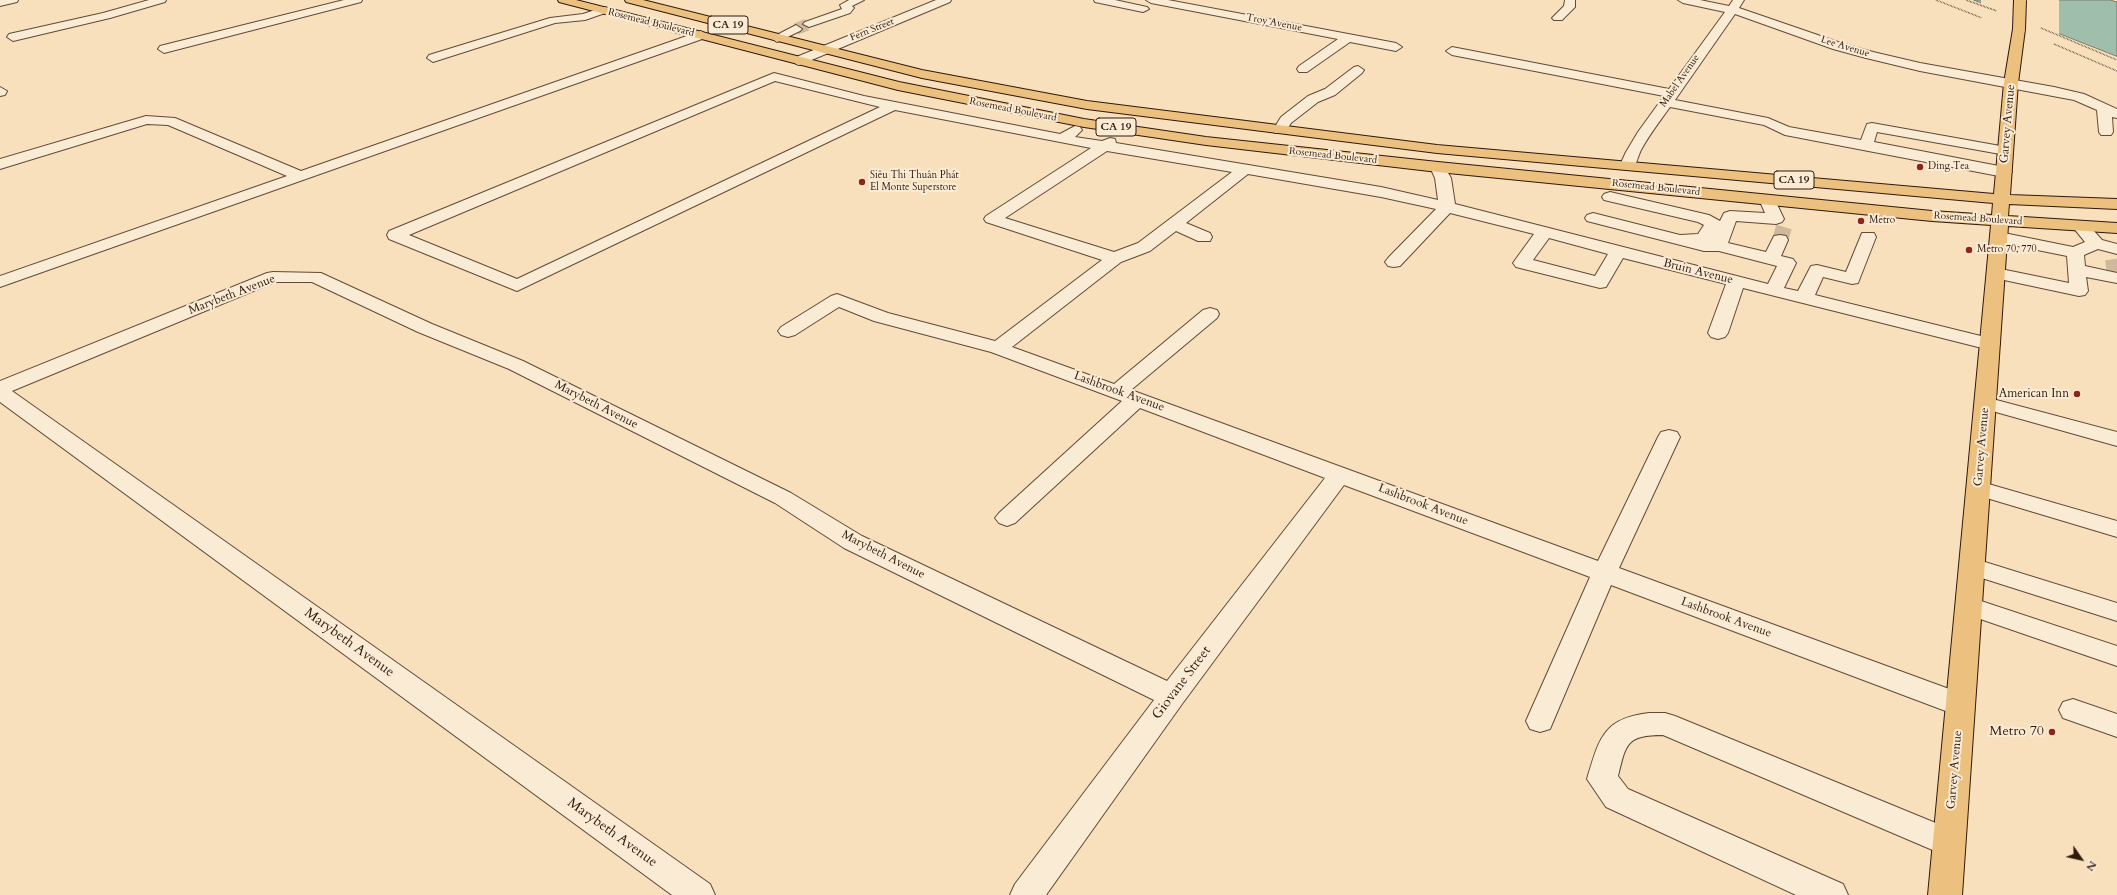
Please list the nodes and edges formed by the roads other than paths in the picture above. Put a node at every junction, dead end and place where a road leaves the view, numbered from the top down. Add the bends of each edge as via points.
1 (12, 0) edge
2 (161, 0) edge
3 (357, 0) edge
4 (563, 0) edge
5 (859, 0) edge
6 (946, 0) edge
7 (1099, 0) edge
8 (1209, 0) edge
9 (1570, 0) edge
10 (1683, 0) edge
11 (2020, 0) edge
12 (640, 1) edge
13 (1153, 2) edge
14 (0, 3) edge
15 (1238, 3) dead end
16 (1736, 4) edge
17 (1194, 8) junction
18 (604, 10) junction
19 (1221, 13) junction
20 (1131, 14) dead end
21 (1558, 18) dead end
22 (809, 24) tunnel mouth
23 (796, 29) tunnel mouth
24 (701, 35) junction
25 (13, 38) dead end
26 (777, 38) junction
27 (1348, 38) junction
28 (717, 40) junction
29 (1396, 47) dead end
30 (164, 49) dead end
31 (825, 50) junction
32 (1452, 51) dead end
33 (433, 58) dead end
34 (798, 61) junction
35 (1304, 69) dead end
36 (1358, 70) dead end
37 (1666, 78) dead end
38 (1680, 80) junction
39 (2011, 83) junction
40 (898, 86) junction
41 (864, 100) junction
42 (1665, 102) junction
43 (893, 106) junction
44 (2104, 108) junction
45 (1134, 111) junction
46 (2117, 114) edge
47 (1084, 123) junction
48 (1129, 129) junction
49 (1280, 130) junction
50 (2106, 132) dead end
51 (1063, 139) junction
52 (1866, 145) junction
53 (1104, 146) junction
54 (2006, 151) junction
55 (384, 161) dead end
56 (0, 164) edge
57 (1628, 165) junction
58 (1438, 167) junction
59 (1244, 170) junction
60 (2004, 172) junction
61 (301, 176) junction
62 (1678, 190) junction
63 (1614, 191) junction
64 (1767, 199) junction
65 (2002, 199) junction
66 (2117, 204) edge
67 (1447, 207) junction
68 (1730, 216) junction
69 (1594, 218) junction
70 (1174, 224) junction
71 (2080, 226) junction
72 (2117, 228) edge
73 (1780, 229) junction
74 (1999, 229) junction
75 (1544, 233) junction
76 (1204, 237) dead end
77 (1868, 237) dead end
78 (1677, 239) junction
79 (1576, 241) junction
80 (1719, 246) junction
81 (1618, 252) junction
82 (2075, 252) junction
83 (1115, 258) junction
84 (1771, 259) junction
85 (2112, 261) edge
86 (1394, 262) dead end
87 (2077, 270) junction
88 (1996, 273) junction
89 (0, 282) edge
90 (1736, 282) junction
91 (1774, 291) junction
92 (1805, 297) junction
93 (1210, 314) dead end
94 (788, 331) dead end
95 (1718, 333) dead end
96 (1990, 344) junction
97 (998, 348) junction
98 (0, 388) edge
99 (0, 392) edge
100 (1127, 395) junction
101 (1985, 403) junction
102 (1669, 436) dead end
103 (2117, 439) edge
104 (1340, 474) junction
105 (1978, 488) junction
106 (1007, 518) dead end
107 (2117, 528) edge
108 (1972, 566) junction
109 (1604, 573) junction
110 (1969, 606) junction
111 (2117, 612) edge
112 (2117, 656) edge
113 (1172, 696) junction
114 (1961, 706) junction
115 (2073, 710) dead end
116 (1540, 721) dead end
117 (2117, 726) edge
118 (1949, 843) junction
119 (698, 895) edge
120 (1027, 895) edge
121 (1832, 895) edge
122 (1945, 895) edge

1 - 14 street
2 - 25 street
3 - 30 street
4 - 18 main road, Rosemead Boulevard / CA 19
5 - 22 street via 846,5 846,11
6 - 31 street, Fern Street
7 - 13 street, Troy Avenue
8 - 17 street
9 - 21 street via 1569,7
10 - 16 street, Lee Avenue
11 - 39 main road, Garvey Avenue, bridge via 2019,29
12 - 26 main road, Rosemead Boulevard / CA 19
13 - 17 street, Troy Avenue
13 - 20 street
15 - 19 street
16 - 38 street, Mabel Avenue
16 - 39 street, Lee Avenue via 1837,46 1928,68
17 - 19 street, Troy Avenue
18 - 24 main road, Rosemead Boulevard / CA 19
18 - 33 street via 585,16 554,20
19 - 27 street, Troy Avenue
23 - 26 street
24 - 28 main road, Rosemead Boulevard / CA 19
24 - 61 street
26 - 31 main road, Rosemead Boulevard / CA 19
27 - 29 street, Troy Avenue
27 - 35 street
28 - 34 main road, Rosemead Boulevard / CA 19
28 - 55 street
31 - 34 street, Fern Street
31 - 45 main road, Rosemead Boulevard / CA 19 via 922,74 1087,105
32 - 42 street
34 - 40 main road, Rosemead Boulevard / CA 19
36 - 49 street via 1330,92 1313,99 1286,120
37 - 38 street
38 - 42 street, Mabel Avenue
39 - 44 street, Lee Avenue via 2079,97
39 - 54 main road, Garvey Avenue
40 - 41 street
40 - 47 main road, Rosemead Boulevard / CA 19
41 - 43 street, Bruin Avenue
41 - 43 street, Bruin Avenue via 774,77 395,234 517,286
42 - 52 street via 1767,127
42 - 57 street, Mabel Avenue via 1633,152
43 - 51 street, Bruin Avenue
44 - 46 street, Lee Avenue
44 - 50 street
45 - 49 main road, Rosemead Boulevard / CA 19
45 - 58 main road via 1171,123 1236,133 1397,150 1429,158
47 - 48 main road, Rosemead Boulevard / CA 19
47 - 51 street
48 - 53 street
48 - 58 main road, Rosemead Boulevard / CA 19 via 1206,141
49 - 57 main road, Rosemead Boulevard / CA 19 via 1437,149
51 - 53 street, Bruin Avenue
52 - 54 street via 1872,127
52 - 60 street
53 - 59 street, Bruin Avenue
53 - 83 street via 992,220
54 - 60 main road, Garvey Avenue
56 - 61 street via 146,120 170,121
57 - 58 main road via 1619,169 1602,169 1463,157
57 - 65 main road, Rosemead Boulevard / CA 19
58 - 63 main road, Rosemead Boulevard / CA 19
58 - 67 street via 1443,178
59 - 67 street, Bruin Avenue via 1355,187
59 - 70 street
60 - 65 main road, Garvey Avenue
61 - 89 street
62 - 63 main road, Rosemead Boulevard / CA 19
62 - 64 main road, Rosemead Boulevard / CA 19
62 - 68 street via 1690,209
63 - 69 street
63 - 78 street via 1713,223 1704,239
64 - 73 street
64 - 74 main road, Rosemead Boulevard / CA 19
65 - 66 main road, Rosemead Boulevard / CA 19
65 - 74 main road, Garvey Avenue
67 - 75 street, Bruin Avenue
67 - 86 street
68 - 73 street
68 - 80 street
69 - 78 street
69 - 79 street
70 - 76 street
70 - 83 street via 1144,248
71 - 72 main road, Rosemead Boulevard / CA 19
71 - 74 main road, Rosemead Boulevard / CA 19
71 - 85 street
73 - 84 street
74 - 82 street
74 - 88 main road, Garvey Avenue
75 - 79 street, Bruin Avenue
75 - 81 street via 1522,263 1600,283
77 - 92 street via 1852,279 1816,270
78 - 80 street via 1704,246
79 - 81 street, Bruin Avenue
80 - 84 street
81 - 90 street, Bruin Avenue
82 - 85 street
82 - 87 street
83 - 97 street
84 - 91 street via 1787,262
85 - 87 street
87 - 88 street via 2079,291
88 - 96 main road, Garvey Avenue
90 - 91 street, Bruin Avenue
90 - 95 street
91 - 92 street, Bruin Avenue
92 - 96 street, Bruin Avenue
93 - 100 street
94 - 97 street, Lashbrook Avenue via 837,300 881,316
96 - 101 main road, Garvey Avenue
97 - 100 street, Lashbrook Avenue
98 - 113 street, Marybeth Avenue via 273,277 315,277 425,328 516,365 783,498 853,542
99 - 119 street, Marybeth Avenue
100 - 104 street, Lashbrook Avenue
100 - 106 street
101 - 103 street
101 - 105 main road, Garvey Avenue
102 - 109 street
104 - 109 street, Lashbrook Avenue
104 - 113 street, Giovane Street
105 - 107 street
105 - 108 main road, Garvey Avenue
108 - 110 main road, Garvey Avenue
108 - 111 street
109 - 114 street, Lashbrook Avenue
109 - 116 street
110 - 112 street
110 - 114 main road, Garvey Avenue
113 - 120 street, Giovane Street
114 - 118 main road, Garvey Avenue
115 - 117 street
118 - 121 street via 1665,724 1642,723 1625,728 1611,746 1602,779 1617,798
118 - 122 main road, Garvey Avenue

